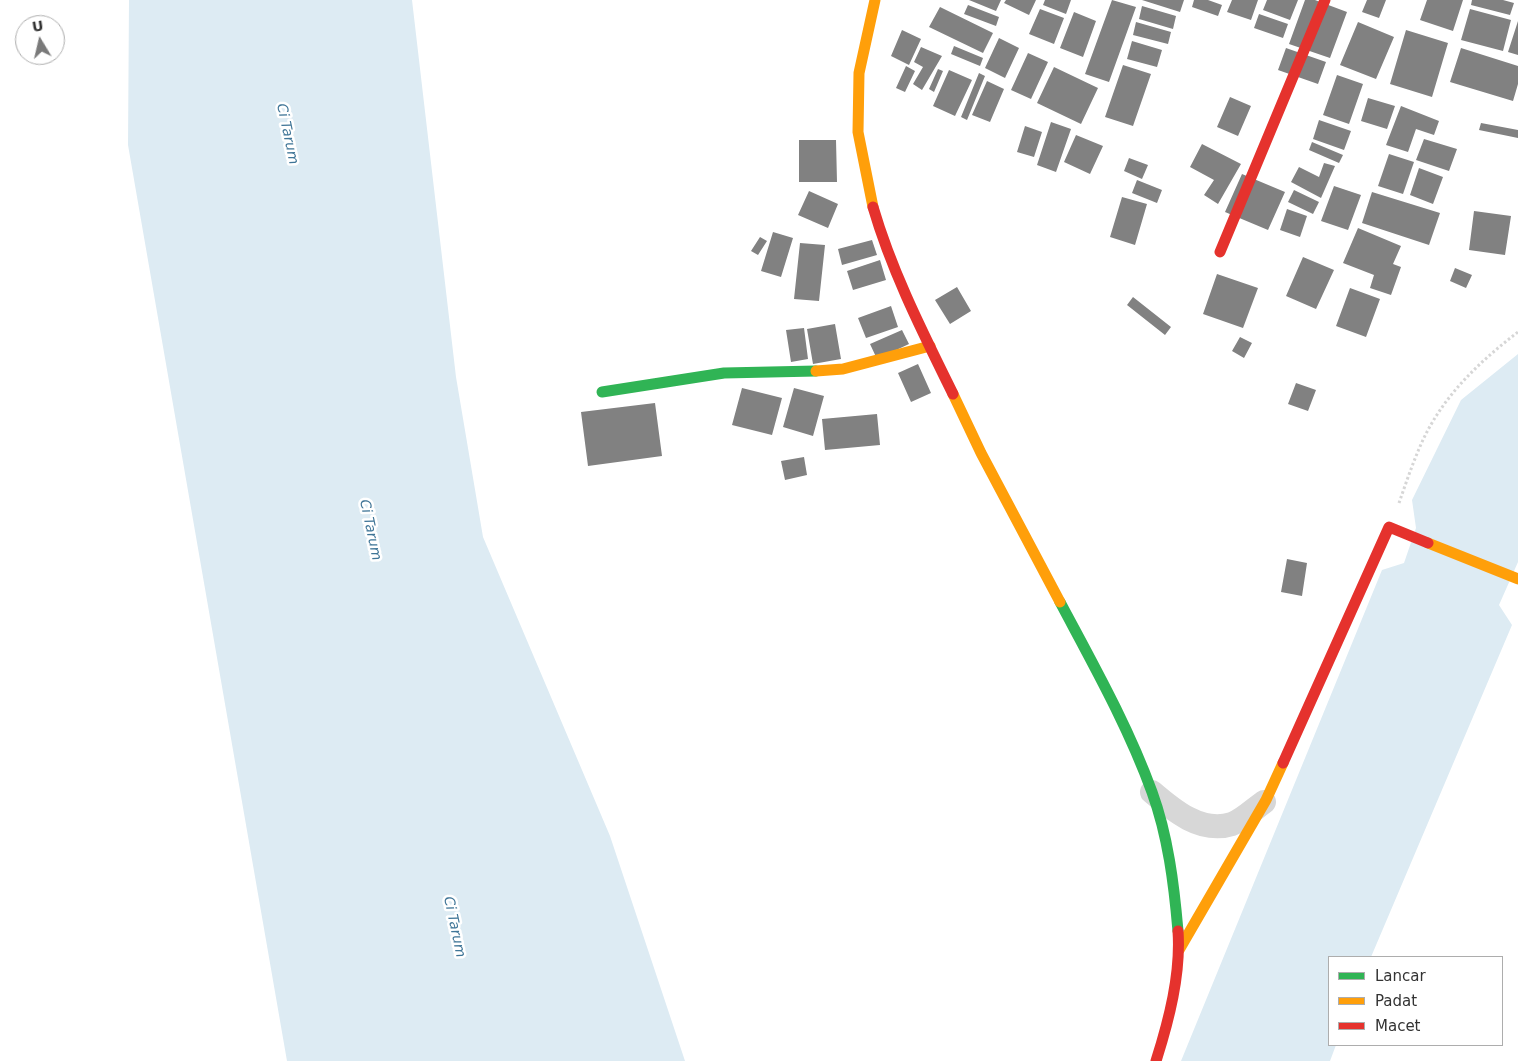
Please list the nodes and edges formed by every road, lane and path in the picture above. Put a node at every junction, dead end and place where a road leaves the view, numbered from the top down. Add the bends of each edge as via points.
1 (875, 0) edge
2 (1325, 0) edge
3 (1220, 252) dead end
4 (1518, 332) edge
5 (930, 346) junction
6 (602, 392) dead end
7 (1390, 527) junction
8 (1518, 579) edge
9 (1152, 792) junction
10 (1266, 800) junction
11 (1179, 950) junction
12 (1156, 1061) edge

1 - 5 street via 859,73 858,132 862,160 881,235
2 - 3 street
4 - 7 path via 1485,357 1440,410 1422,441
5 - 6 street via 842,369 786,374 715,374
5 - 9 street via 981,453 1111,699
7 - 8 street
7 - 10 street
9 - 10 street via 1176,812 1208,825 1232,824
9 - 11 street via 1176,897
10 - 11 street
11 - 12 street via 1169,1015

